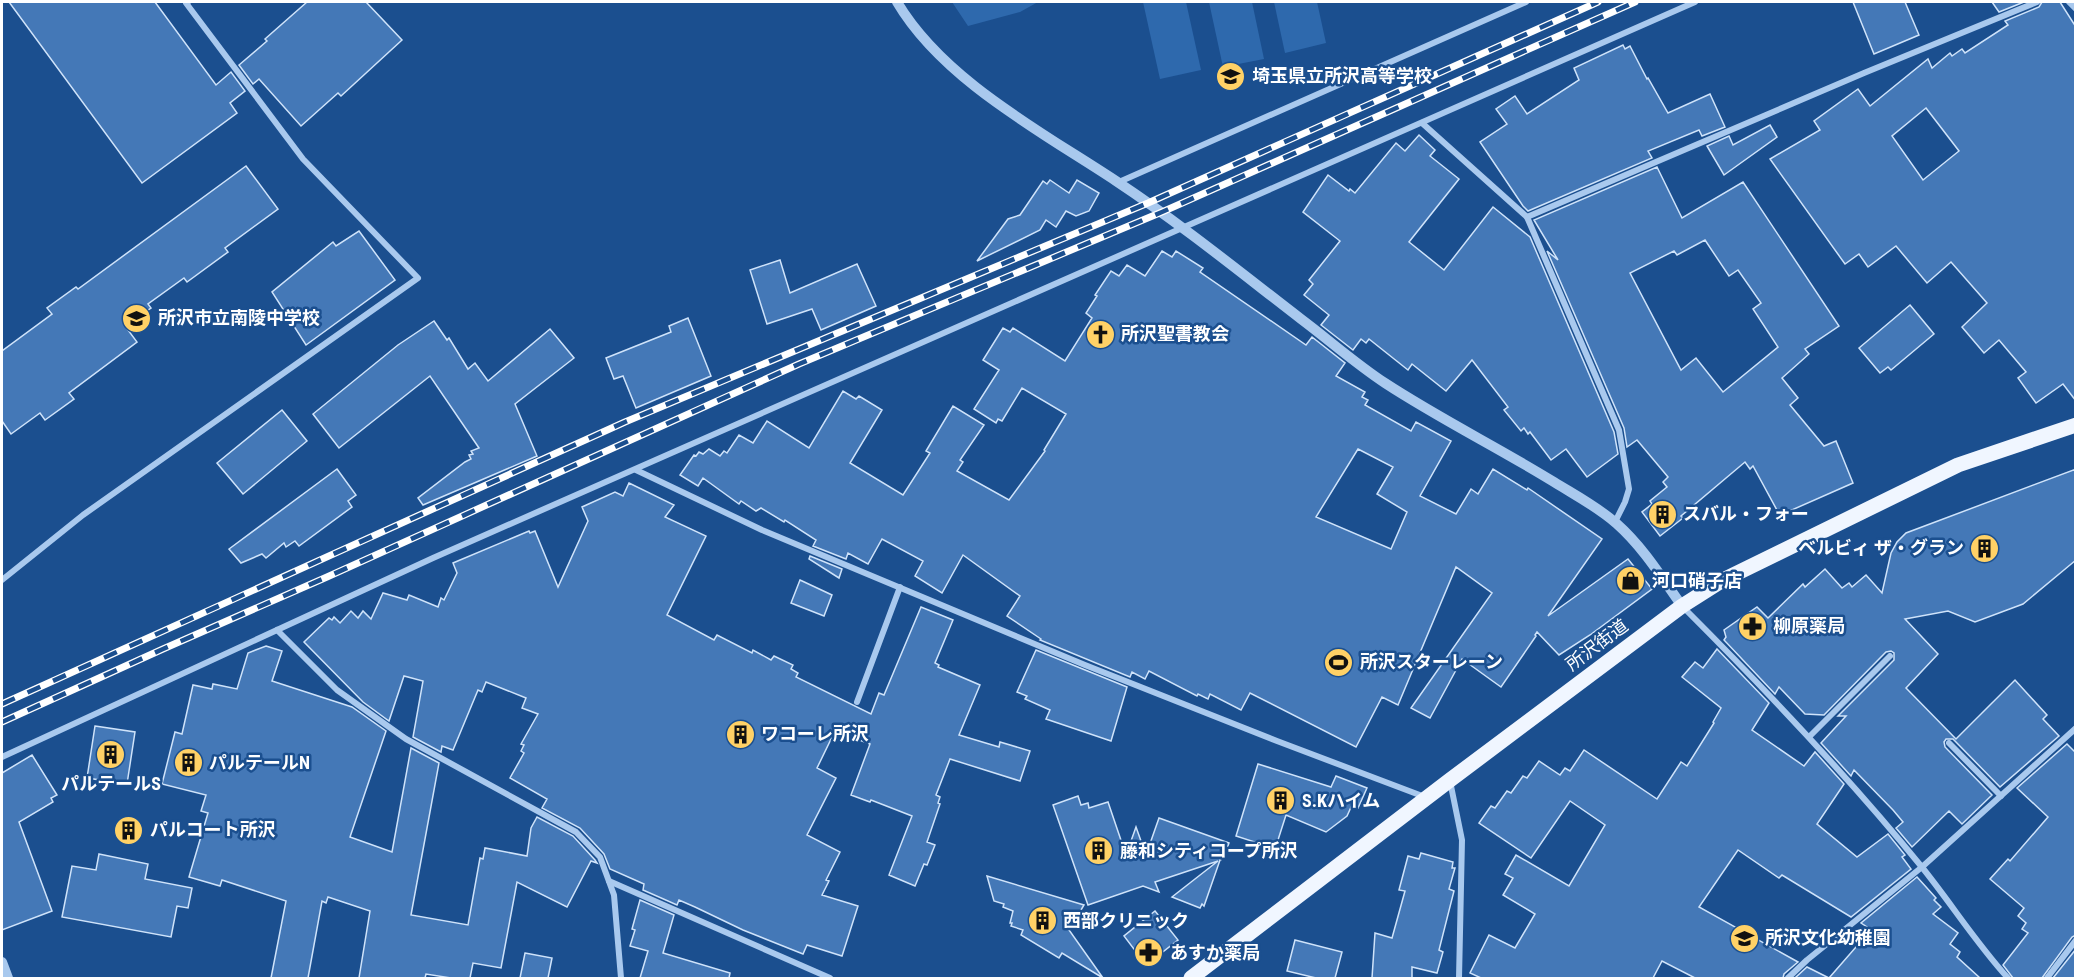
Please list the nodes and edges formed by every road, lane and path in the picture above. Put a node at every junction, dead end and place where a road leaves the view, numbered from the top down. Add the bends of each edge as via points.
1 (188, 2) edge
2 (897, 2) edge
3 (1526, 2) edge
4 (1695, 2) edge
5 (2037, 2) edge
6 (2069, 2) edge
7 (2076, 9) edge
8 (1422, 123) junction
9 (1118, 182) junction
10 (1527, 217) junction
11 (1185, 227) junction
12 (2076, 425) edge
13 (636, 470) junction
14 (1615, 522) junction
15 (2, 580) edge
16 (900, 587) junction
17 (1682, 606) junction
18 (277, 630) junction
19 (1890, 656) dead end
20 (857, 702) dead end
21 (2076, 728) edge
22 (1809, 737) junction
23 (1949, 743) dead end
24 (2, 757) edge
25 (1450, 780) junction
26 (2001, 796) junction
27 (1428, 798) junction
28 (1922, 867) junction
29 (609, 881) junction
30 (2076, 940) edge
31 (2, 962) edge
32 (8, 978) edge
33 (621, 978) edge
34 (830, 978) edge
35 (1191, 978) edge
36 (1460, 978) edge
37 (1788, 978) edge
38 (2008, 978) edge
39 (2047, 978) edge

1 - 15 street via 303,159 418,278 83,515
2 - 9 street via 928,42 974,85
3 - 9 street
4 - 8 street
5 - 10 street
6 - 7 street
8 - 10 street
8 - 11 street
9 - 11 street
10 - 14 street via 1619,430 1629,489
11 - 13 street
11 - 14 street via 1384,383
12 - 17 main road, 所沢街道 via 1958,465 1723,580
13 - 16 street via 762,530
13 - 18 street
14 - 17 street
16 - 20 street
16 - 27 street via 1085,665
17 - 22 street
17 - 25 main road, 所沢街道
18 - 24 street
18 - 29 street via 337,690 406,739 576,832 600,857
19 - 22 street
21 - 26 street
22 - 28 street
23 - 26 street
25 - 27 main road, 所沢街道
25 - 36 street via 1462,840
26 - 28 street
27 - 35 main road, 所沢街道
28 - 37 street
28 - 38 street via 1984,952
29 - 33 street via 614,895
29 - 34 street
30 - 39 street
31 - 32 street

